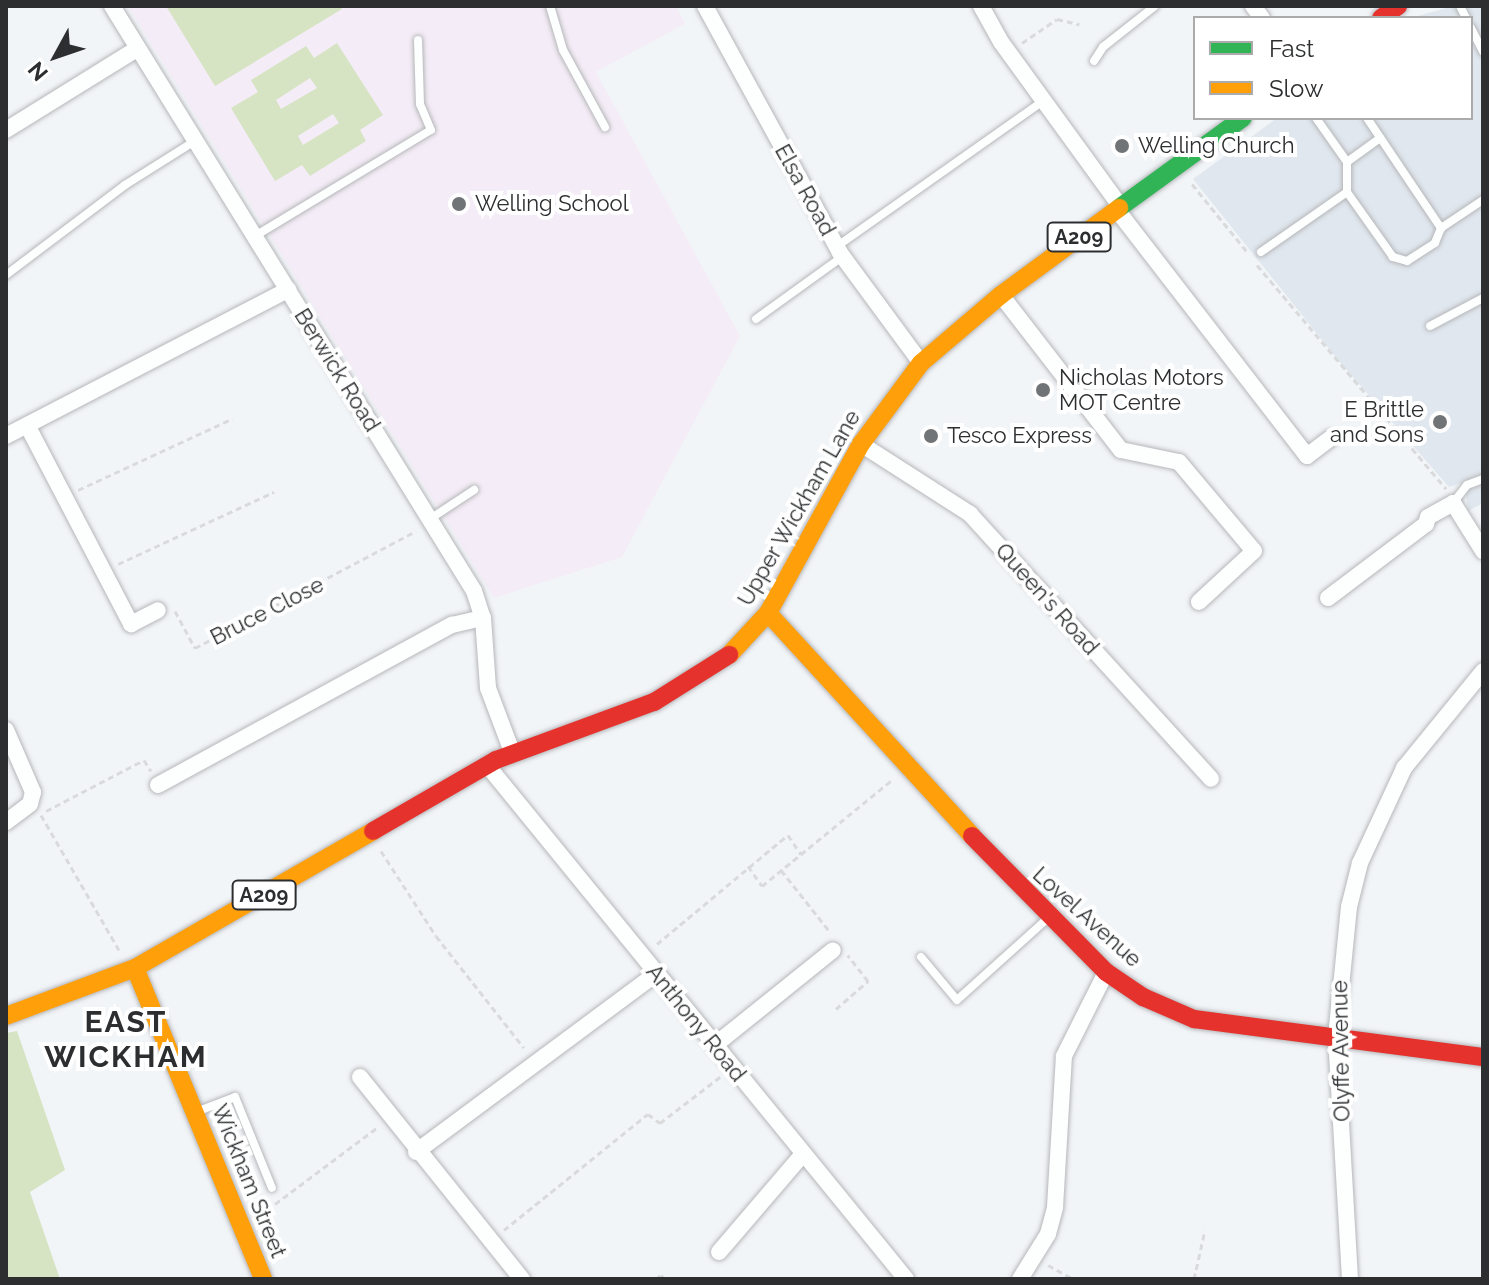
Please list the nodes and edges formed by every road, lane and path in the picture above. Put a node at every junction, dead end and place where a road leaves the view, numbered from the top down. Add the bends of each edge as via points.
1 (112, 6) edge
2 (550, 6) edge
3 (705, 6) edge
4 (981, 6) edge
5 (1155, 6) edge
6 (1079, 24) dead end
7 (1473, 32) edge
8 (418, 40) dead end
9 (138, 48) junction
10 (1008, 52) junction
11 (1483, 52) edge
12 (1094, 61) dead end
13 (1043, 101) junction
14 (1240, 120) edge
15 (1317, 120) edge
16 (1368, 120) edge
17 (605, 127) dead end
18 (6, 130) edge
19 (1380, 138) junction
20 (195, 141) junction
21 (1347, 162) junction
22 (1177, 167) junction
23 (1347, 192) junction
24 (1483, 200) edge
25 (1119, 208) junction
26 (1441, 228) junction
27 (255, 237) junction
28 (839, 252) junction
29 (1261, 252) dead end
30 (6, 275) edge
31 (288, 290) junction
32 (1001, 295) junction
33 (1483, 298) edge
34 (756, 319) dead end
35 (1430, 326) dead end
36 (921, 363) junction
37 (232, 419) dead end
38 (27, 425) junction
39 (6, 436) edge
40 (1331, 438) dead end
41 (861, 444) junction
42 (1483, 479) edge
43 (474, 490) dead end
44 (274, 492) dead end
45 (64, 497) junction
46 (1453, 503) junction
47 (430, 520) junction
48 (1483, 551) edge
49 (104, 571) junction
50 (1328, 598) dead end
51 (1199, 602) dead end
52 (158, 610) joint
53 (768, 613) junction
54 (483, 618) junction
55 (1483, 671) edge
56 (6, 730) edge
57 (512, 752) junction
58 (487, 765) junction
59 (908, 766) junction
60 (1211, 779) dead end
61 (158, 785) joint
62 (6, 822) edge
63 (371, 834) junction
64 (801, 854) junction
65 (748, 866) junction
66 (1048, 917) junction
67 (833, 950) dead end
68 (642, 956) junction
69 (921, 957) dead end
70 (132, 970) junction
71 (1106, 972) junction
72 (656, 974) junction
73 (6, 1016) edge
74 (1336, 1037) junction
75 (715, 1045) junction
76 (1483, 1057) edge
77 (536, 1063) junction
78 (733, 1067) junction
79 (360, 1077) dead end
80 (195, 1112) junction
81 (391, 1117) junction
82 (416, 1152) junction
83 (803, 1154) junction
84 (272, 1188) dead end
85 (243, 1228) junction
86 (1205, 1230) dead end
87 (491, 1241) junction
88 (719, 1252) dead end
89 (1036, 1258) junction
90 (263, 1279) edge
91 (522, 1279) edge
92 (656, 1279) edge
93 (665, 1279) edge
94 (906, 1279) edge
95 (1020, 1279) edge
96 (1073, 1279) edge
97 (1194, 1279) edge
98 (1350, 1279) edge

1 - 9 street, Berwick Road
2 - 17 lane via 563,50
3 - 28 street, Elsa Road
4 - 10 street
5 - 12 lane via 1103,47
6 - 10 path via 1057,19
7 - 11 lane
8 - 27 lane via 420,104 431,130
9 - 18 street
9 - 20 street, Berwick Road
10 - 13 street
13 - 25 street
13 - 28 lane
14 - 22 main road, Upper Wickham Lane / A209
15 - 21 lane
16 - 19 lane
19 - 21 lane
19 - 26 lane
20 - 27 street, Berwick Road
20 - 30 lane via 125,185
21 - 23 lane
22 - 25 main road, Upper Wickham Lane / A209
22 - 46 path
23 - 26 lane via 1400,261 1416,258 1435,243
23 - 29 lane
24 - 26 lane
25 - 32 main road, Upper Wickham Lane / A209
25 - 40 street via 1307,456
27 - 31 street, Berwick Road
28 - 34 lane
28 - 36 street, Elsa Road
31 - 38 street
31 - 47 street, Berwick Road
32 - 36 main road, Upper Wickham Lane / A209
32 - 51 street via 1121,450 1179,462 1254,551
33 - 35 lane
36 - 41 main road, Upper Wickham Lane / A209
37 - 45 path
38 - 39 street
38 - 45 street
41 - 53 main road, Upper Wickham Lane / A209
41 - 60 street, Queen's Road via 970,514
42 - 46 lane via 1467,485
43 - 47 lane
44 - 49 path
45 - 49 street
46 - 48 street
46 - 50 street
47 - 52 path, Bruce Close via 384,551 195,648 171,603
47 - 54 street, Berwick Road via 474,591
49 - 52 street via 131,624
53 - 57 main road, Upper Wickham Lane / A209 via 745,643 695,683
53 - 59 main road, Lovel Avenue
54 - 57 street, Berwick Road via 488,688
54 - 61 street via 452,625
55 - 74 street, Olyffe Avenue via 1404,768 1360,863 1340,963
56 - 62 street via 33,792 30,804
57 - 58 main road, Upper Wickham Lane / A209
58 - 63 main road, Upper Wickham Lane / A209
58 - 68 street, Anthony Road
59 - 64 path
59 - 66 main road, Lovel Avenue
61 - 70 path via 144,760 40,814
63 - 70 main road, Upper Wickham Lane / A209
63 - 77 path via 436,936
64 - 65 path via 788,835
64 - 65 path via 762,886
65 - 68 path
66 - 69 lane via 957,1000
66 - 71 main road, Lovel Avenue
67 - 75 street
68 - 72 street, Anthony Road
70 - 73 main road, Upper Wickham Lane / A209
70 - 80 main road, Wickham Street
71 - 74 main road, Lovel Avenue via 1143,997 1194,1019
71 - 89 street via 1064,1056 1055,1207
72 - 75 street, Anthony Road
72 - 77 street
74 - 76 main road, Lovel Avenue
74 - 98 street, Olyffe Avenue
75 - 78 street, Anthony Road
77 - 82 street
78 - 83 street, Anthony Road
78 - 87 path via 660,1123 648,1114
79 - 81 street
80 - 84 lane via 235,1097
80 - 85 main road, Wickham Street
81 - 82 street
81 - 85 path
82 - 87 street
83 - 88 street
83 - 94 street, Anthony Road
85 - 90 main road, Wickham Street
86 - 97 path
87 - 91 street
89 - 95 street
89 - 96 path
92 - 93 path

